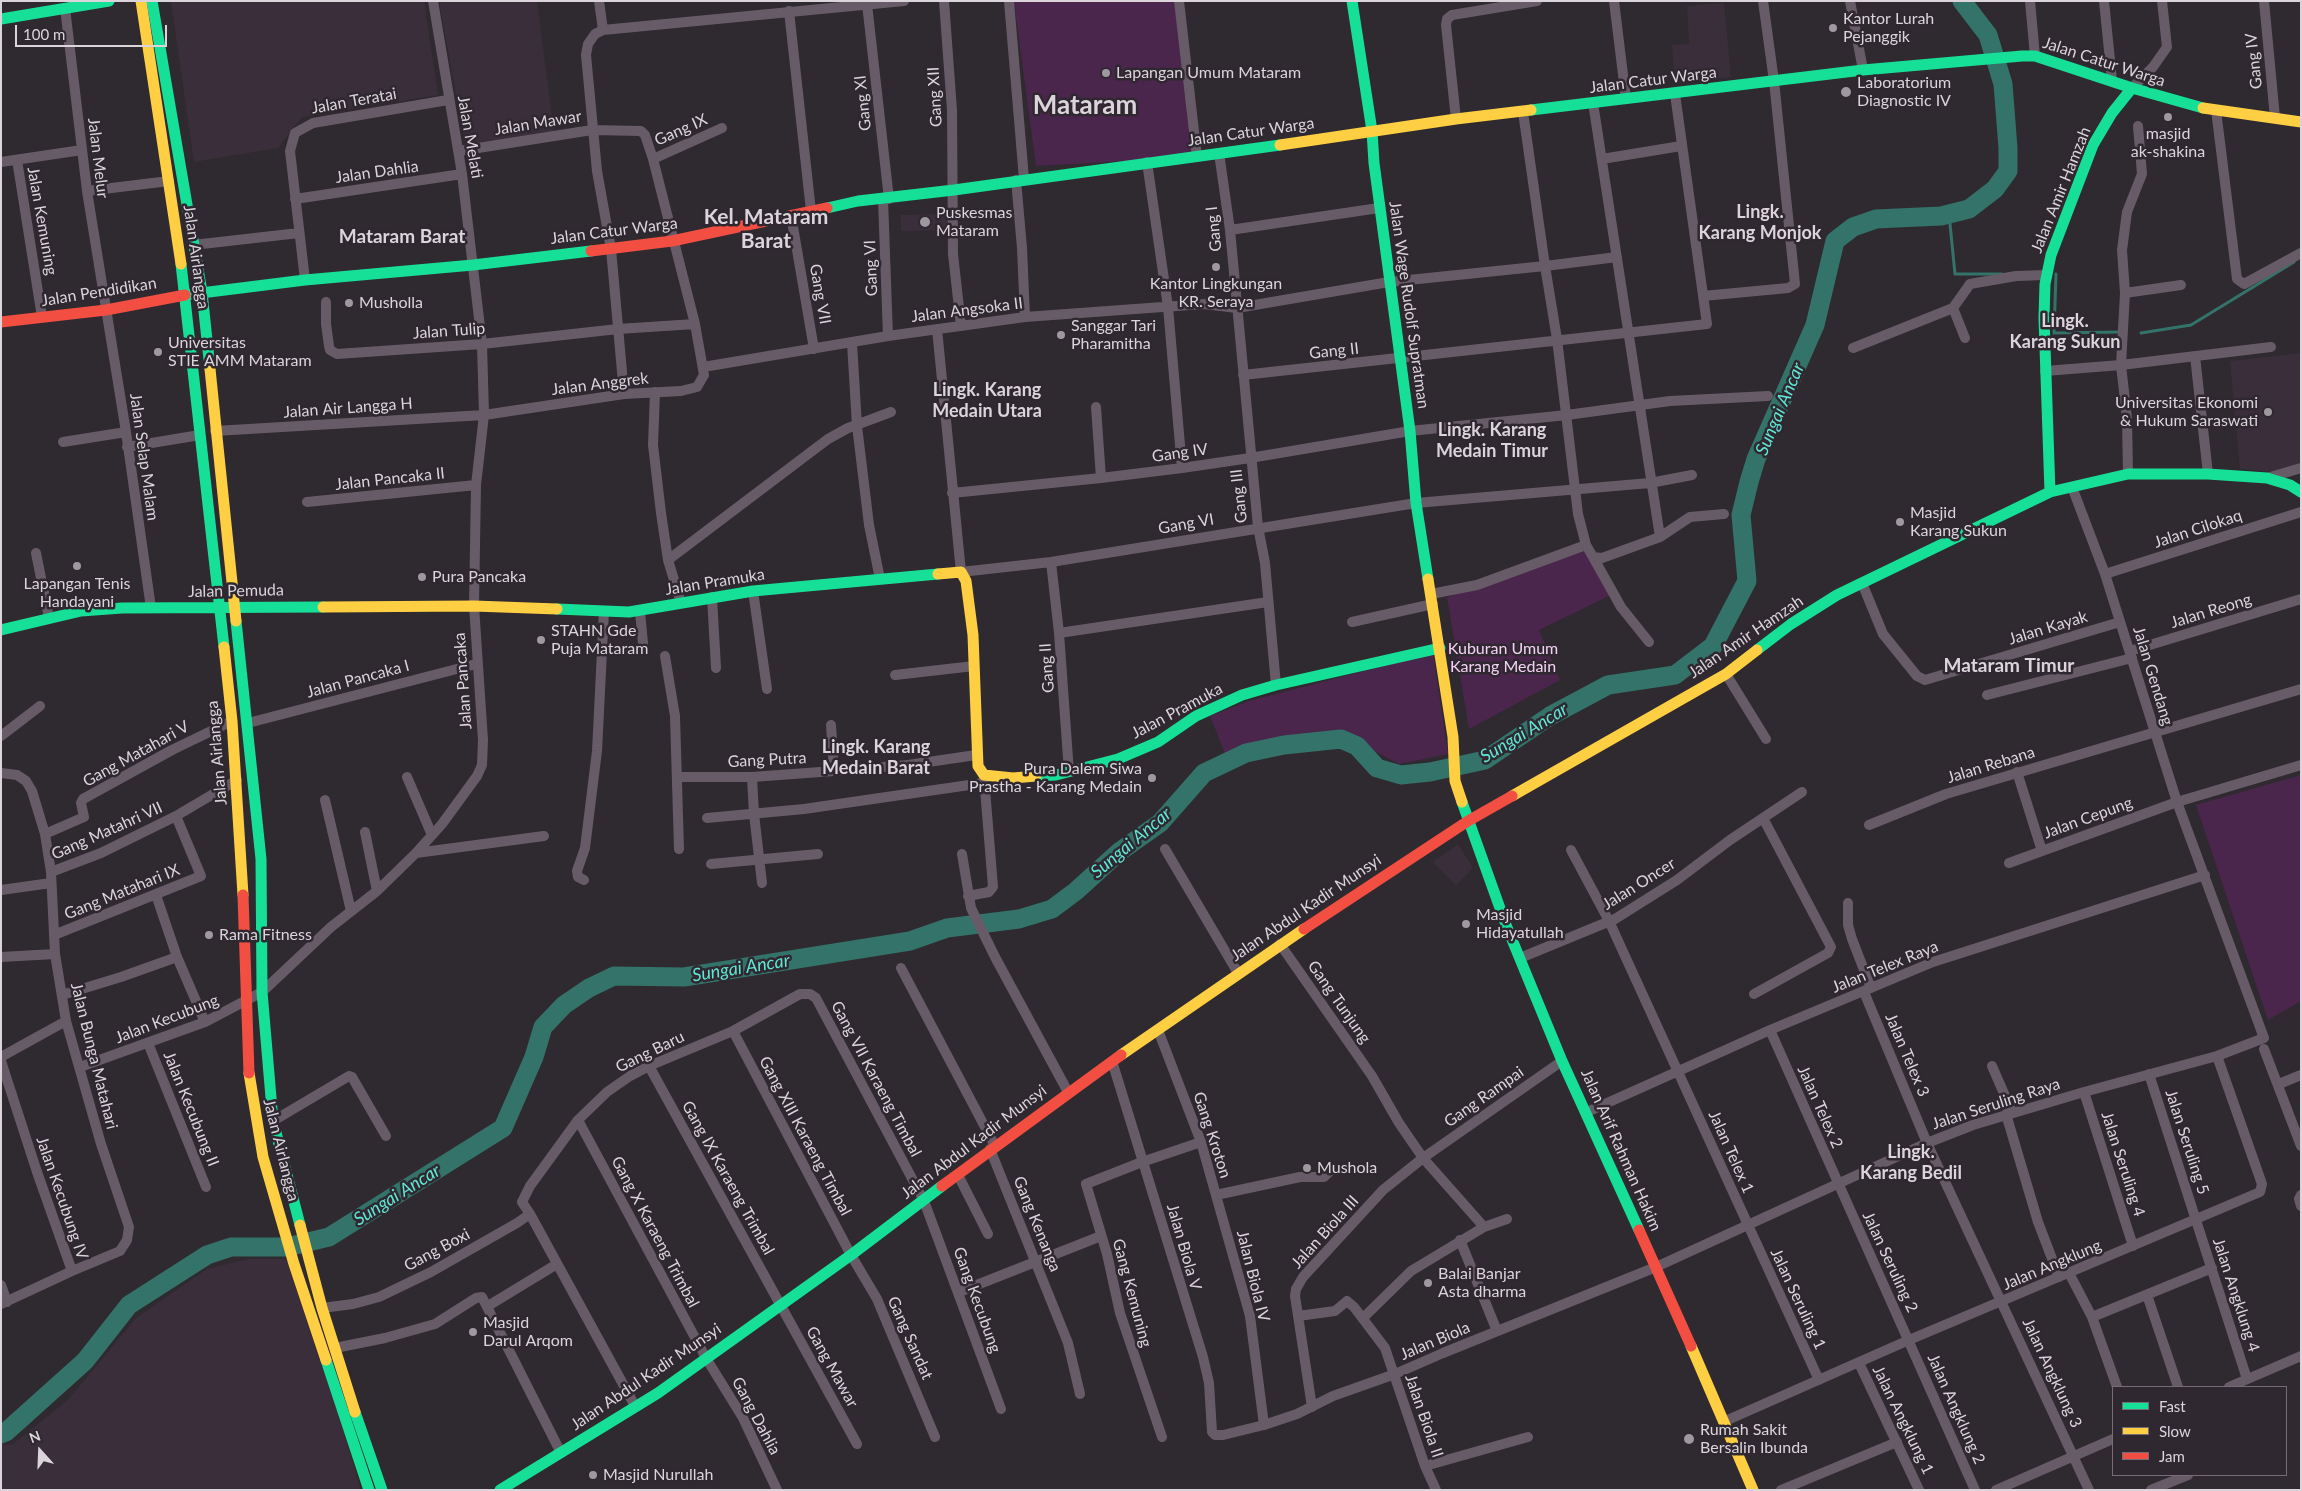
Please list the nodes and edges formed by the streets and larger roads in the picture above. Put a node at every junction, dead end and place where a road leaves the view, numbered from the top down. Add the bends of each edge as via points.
1 (109, 1) edge
2 (141, 1) edge
3 (152, 1) edge
4 (433, 1) edge
5 (599, 1) edge
6 (904, 1) edge
7 (944, 1) edge
8 (1009, 1) edge
9 (1179, 1) edge
10 (1352, 1) edge
11 (1537, 1) edge
12 (1614, 1) edge
13 (1763, 1) edge
14 (1850, 1) edge
15 (2030, 1) edge
16 (2104, 1) edge
17 (2162, 1) edge
18 (2264, 1) edge
19 (867, 4) junction
20 (65, 8) junction
21 (789, 11) junction
22 (1, 19) edge
23 (603, 30) junction
24 (2035, 56) junction
25 (1863, 70) junction
26 (2112, 80) junction
27 (1774, 81) junction
28 (2132, 88) junction
29 (1675, 94) junction
30 (1626, 99) junction
31 (448, 100) junction
32 (1593, 103) junction
33 (2216, 110) junction
34 (1523, 112) junction
35 (2275, 118) junction
36 (1456, 119) junction
37 (2301, 122) edge
38 (2138, 126) dead end
39 (722, 128) dead end
40 (592, 130) junction
41 (1372, 131) junction
42 (1681, 146) junction
43 (82, 150) junction
44 (459, 152) junction
45 (1219, 153) junction
46 (1196, 156) junction
47 (653, 159) junction
48 (1602, 159) junction
49 (17, 160) junction
50 (1, 162) edge
51 (1147, 162) junction
52 (462, 174) junction
53 (1020, 179) junction
54 (169, 180) junction
55 (954, 190) junction
56 (87, 191) junction
57 (295, 199) junction
58 (886, 199) junction
59 (1379, 208) junction
60 (811, 211) junction
61 (791, 215) junction
62 (1230, 230) junction
63 (299, 233) junction
64 (672, 241) junction
65 (193, 245) junction
66 (610, 249) junction
67 (2301, 253) edge
68 (1617, 257) junction
69 (473, 265) junction
70 (1544, 266) junction
71 (2046, 276) junction
72 (474, 277) joint
73 (305, 280) junction
74 (1389, 282) junction
75 (2182, 285) dead end
76 (202, 292) junction
77 (2125, 293) junction
78 (186, 294) junction
79 (1703, 296) junction
80 (326, 302) dead end
81 (1237, 305) junction
82 (1168, 307) junction
83 (1953, 308) junction
84 (106, 310) junction
85 (42, 317) junction
86 (1025, 318) junction
87 (1, 322) edge
88 (695, 324) junction
89 (961, 326) junction
90 (618, 329) junction
91 (937, 329) junction
92 (1629, 332) junction
93 (888, 336) junction
94 (1966, 338) dead end
95 (1558, 339) junction
96 (852, 342) junction
97 (482, 344) junction
98 (2271, 347) dead end
99 (1853, 348) dead end
100 (814, 349) junction
101 (2195, 356) junction
102 (1399, 359) junction
103 (2120, 365) junction
104 (704, 367) junction
105 (2045, 371) junction
106 (1242, 375) junction
107 (655, 392) junction
108 (624, 394) junction
109 (1768, 396) dead end
110 (1639, 405) junction
111 (1096, 407) dead end
112 (891, 412) dead end
113 (484, 415) junction
114 (1567, 415) junction
115 (857, 426) junction
116 (1410, 430) junction
117 (215, 431) junction
118 (126, 432) junction
119 (200, 435) junction
120 (63, 442) dead end
121 (127, 447) junction
122 (1250, 458) junction
123 (1182, 468) junction
124 (2301, 468) edge
125 (2128, 474) junction
126 (2208, 474) junction
127 (1692, 475) dead end
128 (1101, 478) junction
129 (2267, 478) junction
130 (1650, 482) junction
131 (476, 485) junction
132 (2072, 487) junction
133 (1575, 488) junction
134 (2050, 492) junction
135 (2301, 492) edge
136 (952, 493) junction
137 (307, 502) dead end
138 (1416, 503) junction
139 (2301, 512) edge
140 (1724, 514) dead end
141 (1258, 527) junction
142 (1660, 537) junction
143 (1586, 545) junction
144 (36, 553) dead end
145 (1593, 557) junction
146 (668, 560) junction
147 (1051, 562) junction
148 (961, 572) junction
149 (2105, 574) junction
150 (880, 579) junction
151 (1862, 583) junction
152 (753, 591) junction
153 (712, 597) junction
154 (1432, 599) junction
155 (2301, 599) edge
156 (1268, 602) junction
157 (681, 603) junction
158 (474, 606) junction
159 (219, 607) junction
160 (235, 607) junction
161 (151, 608) junction
162 (604, 611) junction
163 (640, 612) junction
164 (49, 618) junction
165 (1352, 622) dead end
166 (2120, 622) junction
167 (1, 630) edge
168 (1059, 633) junction
169 (1649, 642) dead end
170 (643, 643) dead end
171 (1440, 648) junction
172 (2131, 655) junction
173 (665, 656) dead end
174 (476, 664) junction
175 (974, 666) junction
176 (716, 668) dead end
177 (1726, 674) junction
178 (895, 675) dead end
179 (1276, 685) junction
180 (768, 689) dead end
181 (2301, 689) edge
182 (1987, 695) dead end
183 (40, 706) dead end
184 (232, 721) junction
185 (248, 724) junction
186 (831, 725) dead end
187 (2155, 734) junction
188 (1, 736) edge
189 (1766, 739) dead end
190 (976, 755) junction
191 (2301, 765) edge
192 (834, 771) junction
193 (1069, 772) junction
194 (2017, 772) junction
195 (1, 773) edge
196 (408, 777) dead end
197 (677, 777) junction
198 (752, 777) junction
199 (984, 779) junction
200 (237, 780) junction
201 (1802, 792) dead end
202 (324, 800) dead end
203 (2177, 802) junction
204 (754, 814) junction
205 (176, 816) junction
206 (707, 818) dead end
207 (1762, 818) junction
208 (1468, 820) junction
209 (1870, 825) dead end
210 (365, 832) dead end
211 (45, 834) junction
212 (432, 835) junction
213 (544, 836) dead end
214 (679, 849) dead end
215 (1165, 849) dead end
216 (1571, 850) dead end
217 (2042, 851) junction
218 (416, 853) junction
219 (818, 854) dead end
220 (962, 854) dead end
221 (759, 860) junction
222 (2009, 863) dead end
223 (711, 864) dead end
224 (2205, 875) junction
225 (51, 877) junction
226 (584, 880) dead end
227 (762, 883) dead end
228 (1, 890) edge
229 (376, 891) junction
230 (156, 894) junction
231 (968, 896) junction
232 (1848, 903) dead end
233 (351, 911) junction
234 (1609, 921) junction
235 (54, 935) junction
236 (1280, 944) junction
237 (55, 954) junction
238 (177, 957) junction
239 (1, 958) edge
240 (1520, 958) junction
241 (901, 968) dead end
242 (1238, 973) junction
243 (1868, 990) junction
244 (262, 992) junction
245 (1754, 994) dead end
246 (62, 995) junction
247 (816, 998) joint
248 (245, 1003) junction
249 (66, 1021) junction
250 (205, 1022) junction
251 (1158, 1030) junction
252 (1770, 1030) junction
253 (733, 1031) junction
254 (148, 1043) junction
255 (2264, 1049) dead end
256 (2217, 1056) junction
257 (1, 1057) edge
258 (1562, 1060) junction
259 (1, 1061) edge
260 (1112, 1061) junction
261 (649, 1066) junction
262 (1992, 1066) dead end
263 (80, 1067) junction
264 (1678, 1072) junction
265 (2149, 1074) junction
266 (2301, 1075) edge
267 (2279, 1084) junction
268 (1068, 1092) junction
269 (2084, 1092) junction
270 (1587, 1112) junction
271 (2009, 1113) junction
272 (578, 1120) junction
273 (273, 1121) junction
274 (386, 1136) dead end
275 (1201, 1142) junction
276 (1927, 1143) junction
277 (2301, 1146) edge
278 (993, 1148) junction
279 (1934, 1157) joint
280 (1423, 1158) junction
281 (1142, 1162) junction
282 (1330, 1171) dead end
283 (958, 1175) junction
284 (1838, 1184) junction
285 (206, 1187) dead end
286 (1216, 1195) junction
287 (2301, 1196) edge
288 (1844, 1197) joint
289 (924, 1201) junction
290 (2301, 1206) edge
291 (530, 1214) junction
292 (1506, 1219) dead end
293 (2196, 1220) junction
294 (1484, 1227) junction
295 (1748, 1227) junction
296 (988, 1234) dead end
297 (1102, 1236) junction
298 (1460, 1240) junction
299 (2133, 1246) junction
300 (851, 1255) junction
301 (1037, 1262) junction
302 (558, 1264) junction
303 (1656, 1267) junction
304 (2212, 1268) junction
305 (72, 1271) junction
306 (2064, 1275) junction
307 (1, 1285) edge
308 (958, 1292) junction
309 (2148, 1294) junction
310 (486, 1302) junction
311 (2002, 1302) junction
312 (4, 1303) edge
313 (780, 1305) junction
314 (322, 1308) junction
315 (1298, 1316) junction
316 (2092, 1317) junction
317 (1363, 1318) junction
318 (1497, 1331) junction
319 (1909, 1340) junction
320 (335, 1348) junction
321 (2301, 1356) edge
322 (706, 1358) junction
323 (1859, 1363) junction
324 (1395, 1374) junction
325 (2247, 1379) junction
326 (1819, 1380) junction
327 (2118, 1386) edge
328 (2178, 1386) edge
329 (2231, 1386) edge
330 (341, 1389) junction
331 (1079, 1391) dead end
332 (636, 1406) junction
333 (1312, 1407) junction
334 (1001, 1409) dead end
335 (1723, 1422) junction
336 (1264, 1425) junction
337 (1223, 1435) joint
338 (935, 1437) dead end
339 (1162, 1437) dead end
340 (1528, 1437) dead end
341 (2112, 1439) edge
342 (1896, 1442) junction
343 (857, 1444) dead end
344 (561, 1453) junction
345 (2074, 1457) junction
346 (1426, 1469) junction
347 (2186, 1476) edge
348 (369, 1490) edge
349 (382, 1490) edge
350 (500, 1490) edge
351 (777, 1490) edge
352 (1436, 1490) edge
353 (1753, 1490) edge
354 (1781, 1490) edge
355 (1920, 1490) edge
356 (1974, 1490) edge
357 (1996, 1490) edge
358 (2089, 1490) edge
359 (2151, 1490) edge

1 - 20 street
2 - 54 street, Jalan Airlangga
3 - 65 street, Jalan Airlangga
4 - 31 street, Jalan Melati
5 - 23 street
6 - 19 street
7 - 55 street, Gang XII
8 - 53 street
9 - 46 street
10 - 41 street, Jalan Wage Rudolf Supratman
11 - 36 street via 1452,15 1447,19
12 - 30 street
13 - 27 street
14 - 25 street
15 - 24 street
16 - 26 street
17 - 28 street via 2167,47
18 - 35 street, Gang IV
19 - 21 street
19 - 58 street, Gang XI
20 - 22 street
20 - 43 street, Jalan Melur
21 - 23 street
21 - 60 street
23 - 40 street via 595,34 588,44 586,55
24 - 25 street, Jalan Catur Warga
24 - 26 street, Jalan Catur Warga
25 - 27 street, Jalan Catur Warga
26 - 28 street, Jalan Catur Warga
27 - 29 street, Jalan Catur Warga
27 - 79 street via 1795,284 1788,288
28 - 33 street, Jalan Catur Warga
28 - 71 street, Jalan Amir Hamzah via 2093,145 2051,254
29 - 30 street, Jalan Catur Warga
29 - 42 street
30 - 32 street, Jalan Catur Warga
31 - 44 street, Jalan Melati
31 - 57 street, Jalan Teratai via 303,127 296,133 290,151
32 - 34 street, Jalan Catur Warga
32 - 48 street
33 - 35 street, Jalan Catur Warga
33 - 67 street via 2236,279 2244,284
34 - 36 street, Jalan Catur Warga
34 - 70 street
35 - 37 street, Jalan Catur Warga
36 - 41 street, Jalan Catur Warga
38 - 77 street via 2142,174 2127,212 2122,250
39 - 47 street, Gang IX
40 - 44 street, Jalan Mawar
40 - 47 street, Gang IX via 639,130 645,135
40 - 66 street
41 - 45 street, Jalan Catur Warga
41 - 59 street, Jalan Wage Rudolf Supratman
42 - 48 street
42 - 79 street
43 - 49 street
43 - 56 street, Jalan Melur
44 - 52 street, Jalan Melati
45 - 46 street, Jalan Catur Warga
45 - 62 street, Gang I
46 - 51 street, Jalan Catur Warga
47 - 64 street, Gang IX
48 - 68 street
49 - 50 street
49 - 85 street, Jalan Kemuning
51 - 53 street, Jalan Catur Warga
51 - 82 street
52 - 57 street, Jalan Dahlia
52 - 69 street, Jalan Melati
53 - 55 street, Jalan Catur Warga
53 - 86 street
54 - 56 street
54 - 78 street, Jalan Airlangga
55 - 58 street, Jalan Catur Warga
55 - 89 street, Gang XII via 953,254
56 - 84 street, Jalan Melur
57 - 63 street, Jalan Teratai
58 - 60 street, Jalan Catur Warga
58 - 93 street, Gang VI
59 - 62 street
59 - 74 street, Jalan Wage Rudolf Supratman
60 - 61 street, Jalan Catur Warga
61 - 64 street, Jalan Catur Warga
61 - 100 street, Gang VII
62 - 81 street, Gang I
63 - 65 street
63 - 73 street, Jalan Teratai
64 - 66 street, Jalan Catur Warga
64 - 88 street, Gang IX
65 - 76 street, Jalan Airlangga
66 - 69 street, Jalan Catur Warga
66 - 90 street
68 - 70 street, Jalan Angsoka II
68 - 92 street
69 - 72 street, Jalan Melati
69 - 73 street, Jalan Catur Warga
70 - 74 street, Jalan Angsoka II
70 - 95 street
71 - 83 street via 1978,281 1970,284
71 - 105 street, Jalan Amir Hamzah
72 - 97 street, Jalan Pancaka
73 - 76 street, Jalan Catur Warga
74 - 81 street, Jalan Angsoka II
74 - 102 street, Jalan Wage Rudolf Supratman
75 - 77 street
76 - 78 street, Jalan Pendidikan
76 - 117 street, Jalan Airlangga
77 - 103 street
78 - 84 street, Jalan Pendidikan
78 - 119 street, Jalan Airlangga
79 - 92 street, Gang II via 1707,324
80 - 97 street, Jalan Tulip via 330,350 337,354
81 - 82 street, Jalan Angsoka II
81 - 106 street, Gang III
82 - 86 street, Jalan Angsoka II
82 - 123 street
83 - 94 street
83 - 99 street
84 - 85 street, Jalan Pendidikan
84 - 118 street, Jalan Selap Malam
85 - 87 street, Jalan Pendidikan
86 - 89 street, Jalan Angsoka II
88 - 90 street, Jalan Tulip
88 - 104 street
89 - 91 street, Jalan Angsoka II
90 - 97 street, Jalan Tulip
90 - 108 street
91 - 93 street, Jalan Angsoka II
91 - 136 street
92 - 95 street, Gang II
92 - 110 street
93 - 96 street, Jalan Angsoka II
95 - 102 street, Gang II
95 - 114 street
96 - 100 street, Jalan Angsoka II
96 - 115 street
97 - 113 street, Jalan Pancaka
98 - 101 street
100 - 104 street, Jalan Angsoka II
101 - 103 street
101 - 126 street
102 - 106 street, Gang II
102 - 116 street, Jalan Wage Rudolf Supratman
103 - 105 street
103 - 125 street via 2127,418
104 - 107 street, Jalan Anggrek via 704,375 697,387
105 - 134 street, Jalan Amir Hamzah
106 - 122 street, Gang III
107 - 108 street, Jalan Anggrek
107 - 146 street via 653,445
108 - 113 street, Jalan Anggrek
109 - 110 street, Gang IV via 1702,398
110 - 114 street, Gang IV
110 - 130 street
111 - 128 street
112 - 115 street
113 - 117 street, Jalan Air Langga H
113 - 131 street, Jalan Pancaka
114 - 116 street, Gang IV
114 - 133 street
115 - 146 street via 828,439
115 - 150 street via 869,525
116 - 122 street, Gang IV
116 - 138 street, Jalan Wage Rudolf Supratman
117 - 160 street, Jalan Airlangga
118 - 120 street
118 - 121 street, Jalan Selap Malam
119 - 121 street
119 - 159 street, Jalan Airlangga
121 - 161 street, Jalan Selap Malam
122 - 123 street, Gang IV
122 - 141 street, Gang III
123 - 128 street, Gang IV
124 - 129 street
125 - 126 street, Jalan Amir Hamzah
125 - 132 street, Jalan Amir Hamzah
126 - 129 street, Jalan Amir Hamzah
127 - 130 street, Gang VI
128 - 136 street, Gang IV
129 - 135 street, Jalan Amir Hamzah
130 - 133 street, Gang VI
130 - 142 street
131 - 137 street, Jalan Pancaka II
131 - 158 street, Jalan Pancaka
132 - 134 street, Jalan Amir Hamzah
132 - 149 street, Jalan Gendang
133 - 138 street, Gang VI
133 - 143 street
134 - 151 street, Jalan Amir Hamzah
136 - 148 street
138 - 141 street, Gang VI
138 - 154 street, Jalan Wage Rudolf Supratman
139 - 149 street, Jalan Cilokaq
140 - 142 street via 1690,517
141 - 147 street, Gang VI
141 - 156 street, Gang III
142 - 145 street via 1602,558
143 - 145 street
143 - 154 street
144 - 164 street
145 - 169 street via 1621,607
146 - 157 street
147 - 148 street, Gang VI
147 - 168 street, Gang II
148 - 150 street, Jalan Pramuka
148 - 175 street via 966,582
149 - 166 street, Jalan Gendang
150 - 152 street, Jalan Pramuka
151 - 166 street, Jalan Kayak via 1883,634 1917,676 1925,680
151 - 177 street, Jalan Amir Hamzah via 1791,624
152 - 153 street, Jalan Pramuka
152 - 180 street
153 - 157 street, Jalan Pramuka
153 - 176 street
154 - 165 street
154 - 171 street, Jalan Wage Rudolf Supratman
155 - 172 street, Jalan Reong
156 - 168 street
156 - 179 street, Gang III
157 - 163 street, Jalan Pramuka
158 - 160 street, Jalan Pemuda
158 - 162 street, Jalan Pramuka
158 - 174 street, Jalan Pancaka
159 - 160 street, Jalan Pemuda
159 - 161 street, Jalan Pemuda
159 - 184 street, Jalan Airlangga
160 - 185 street, Jalan Airlangga
161 - 164 street, Jalan Pemuda via 81,611
162 - 163 street, Jalan Pramuka
162 - 226 street via 597,751 585,848 576,871
163 - 170 street
164 - 167 street, Jalan Pemuda
166 - 172 street, Jalan Gendang
168 - 193 street, Gang II
171 - 179 street, Jalan Pramuka
171 - 208 street, Jalan Wage Rudolf Supratman via 1453,737 1455,781
172 - 182 street, Jalan Reong
172 - 187 street, Jalan Gendang
173 - 197 street via 675,716
174 - 185 street, Jalan Pancaka I
174 - 212 street, Jalan Pancaka via 482,765
175 - 178 street
175 - 190 street
177 - 189 street
177 - 208 street, Jalan Amir Hamzah
179 - 193 street, Jalan Pramuka via 1218,704 1158,742 1126,756
181 - 187 street, Jalan Rebana
183 - 188 street
184 - 200 street, Jalan Airlangga
184 - 211 street, Gang Matahari V via 84,799 81,803 84,817
185 - 244 street, Jalan Airlangga via 261,858
186 - 192 street
187 - 194 street, Jalan Rebana
187 - 203 street, Jalan Gendang
190 - 192 street, Gang Putra
190 - 199 street
191 - 203 street, Jalan Cepung
192 - 198 street, Gang Putra
193 - 199 street, Jalan Pramuka
194 - 209 street, Jalan Rebana via 1946,794
194 - 217 street
195 - 211 street, Jalan Bunga Matahari via 17,775 26,781
196 - 212 street
197 - 198 street, Gang Putra
197 - 214 street
198 - 204 street
199 - 204 street
199 - 231 street via 993,887 989,892
200 - 205 street, Gang Matahri VII
200 - 248 street, Jalan Airlangga
201 - 207 street, Jalan Oncer
202 - 233 street
203 - 217 street, Jalan Cepung
203 - 224 street, Jalan Gendang
204 - 206 street
204 - 221 street
205 - 225 street, Gang Matahri VII
205 - 230 street, Gang Matahari IX via 201,876
207 - 234 street, Jalan Oncer via 1677,880
207 - 245 street via 1831,947 1828,953
208 - 236 street, Jalan Abdul Kadir Munsyi
208 - 240 street, Jalan Arif Rahman Hakim
210 - 229 street
211 - 225 street, Jalan Bunga Matahari
212 - 218 street, Jalan Pancaka
213 - 218 street
215 - 242 street
216 - 234 street, Jalan Telex 1
217 - 222 street, Jalan Cepung
218 - 229 street, Jalan Pancaka
219 - 221 street
220 - 231 street
221 - 223 street
221 - 227 street
224 - 243 street, Jalan Telex Raya via 1933,962
224 - 256 street, Jalan Gendang via 2264,1038
225 - 228 street, Gang Matahri VII
225 - 235 street, Jalan Bunga Matahari
229 - 233 street, Jalan Pancaka
230 - 235 street, Gang Matahari IX
230 - 238 street
231 - 268 street via 995,958
232 - 243 street, Jalan Telex 3 via 1848,925
233 - 244 street, Jalan Pancaka
234 - 240 street, Jalan Oncer
234 - 264 street, Jalan Telex 1
235 - 237 street, Jalan Bunga Matahari
236 - 242 street, Jalan Abdul Kadir Munsyi
236 - 280 street, Gang Tunjung via 1372,1076
237 - 239 street
237 - 246 street, Jalan Bunga Matahari
238 - 246 street
238 - 250 street
240 - 258 street, Jalan Arif Rahman Hakim
241 - 278 street, Gang Kenanga
242 - 251 street, Jalan Abdul Kadir Munsyi
243 - 252 street, Jalan Telex Raya
243 - 276 street, Jalan Telex 3
244 - 248 street, Jalan Kecubung
244 - 273 street, Jalan Airlangga
246 - 249 street, Jalan Bunga Matahari
247 - 253 street, Gang Baru via 800,994
247 - 289 street, Gang VII Karaeng Timbal
248 - 250 street, Jalan Kecubung
248 - 330 street, Jalan Airlangga via 251,1094 263,1156 294,1264
249 - 257 street
249 - 263 street, Jalan Bunga Matahari
250 - 254 street, Jalan Kecubung
251 - 260 street, Jalan Abdul Kadir Munsyi
251 - 275 street, Gang Kroton
252 - 264 street, Jalan Telex Raya
252 - 284 street, Jalan Telex 2
253 - 261 street, Gang Baru
253 - 300 street, Gang XIII Karaeng Timbal
254 - 263 street, Jalan Kecubung
254 - 285 street, Jalan Kecubung II
255 - 267 street
256 - 265 street, Jalan Seruling Raya
256 - 293 street, Jalan Angklung via 2262,1187 2257,1194
258 - 270 street, Jalan Arif Rahman Hakim
258 - 280 street, Gang Rampai
259 - 305 street, Jalan Kecubung IV
260 - 268 street, Jalan Abdul Kadir Munsyi
260 - 281 street, Jalan Biola V
261 - 272 street, Gang Baru via 607,1092
261 - 313 street, Gang IX Karaeng Trimbal
262 - 271 street
263 - 305 street, Jalan Bunga Matahari via 129,1231 126,1244 120,1251
264 - 270 street, Jalan Telex Raya
264 - 295 street, Jalan Telex 1
265 - 269 street, Jalan Seruling Raya
265 - 293 street, Jalan Seruling 5
266 - 267 street
267 - 277 street
268 - 278 street, Jalan Abdul Kadir Munsyi
269 - 271 street, Jalan Seruling Raya
269 - 299 street, Jalan Seruling 4
270 - 303 street, Jalan Arif Rahman Hakim
271 - 276 street, Jalan Seruling Raya
271 - 306 street via 2038,1222
272 - 291 street, Gang Baru via 530,1186 522,1202
272 - 322 street, Gang X Karaeng Trimbal
273 - 274 street via 349,1076
273 - 314 street, Jalan Airlangga
275 - 281 street
275 - 286 street, Gang Kroton
276 - 279 street, Jalan Telex 3
276 - 284 street, Jalan Seruling Raya
278 - 283 street, Jalan Abdul Kadir Munsyi
278 - 301 street, Gang Kenanga
279 - 311 street, Jalan Angklung 3
280 - 294 street, Gang Tunjung
280 - 315 street, Jalan Biola III via 1383,1190 1303,1277 1295,1296
281 - 297 street, Gang Kemuning via 1086,1184
281 - 337 street, Jalan Biola V via 1203,1358 1209,1383 1212,1432
282 - 286 street, Gang Kroton via 1324,1176 1300,1177
283 - 289 street, Jalan Abdul Kadir Munsyi
283 - 296 street
284 - 288 street, Jalan Telex 2
284 - 295 street, Jalan Seruling Raya
286 - 336 street, Jalan Biola IV via 1250,1316
287 - 290 street
288 - 319 street, Jalan Seruling 2
289 - 300 street, Jalan Abdul Kadir Munsyi
289 - 308 street, Gang Kecubung
291 - 302 street
291 - 314 street, Gang Boxi via 492,1239 379,1297
292 - 294 street
293 - 299 street, Jalan Angklung
293 - 304 street, Jalan Angklung 4
294 - 298 street
295 - 303 street, Jalan Seruling Raya
295 - 326 street, Jalan Seruling 1
297 - 301 street
297 - 339 street, Gang Kemuning via 1120,1313
298 - 317 street via 1411,1271
298 - 318 street
299 - 306 street, Jalan Angklung
300 - 313 street, Jalan Abdul Kadir Munsyi
300 - 338 street, Gang Sandat via 881,1307
301 - 308 street
301 - 331 street, Gang Kenanga via 1068,1343
302 - 310 street
302 - 332 street
303 - 318 street, Jalan Biola
303 - 335 street, Jalan Arif Rahman Hakim
304 - 309 street
304 - 325 street, Jalan Angklung 4
305 - 312 street, Jalan Kecubung IV
306 - 311 street, Jalan Angklung
306 - 316 street
307 - 312 street
308 - 334 street, Gang Kecubung
309 - 316 street
309 - 328 street
310 - 320 street via 476,1298 436,1324
310 - 344 street
311 - 319 street, Jalan Angklung
311 - 345 street, Jalan Angklung 3
313 - 322 street, Jalan Abdul Kadir Munsyi
313 - 343 street, Gang Mawar
314 - 320 street, Jalan Airlangga
315 - 317 street, Jalan Biola II via 1335,1310 1347,1301
315 - 333 street, Jalan Biola III
316 - 327 street
317 - 324 street, Jalan Biola II via 1385,1348
318 - 324 street, Jalan Biola
319 - 323 street, Jalan Angklung
319 - 356 street, Jalan Angklung 2
320 - 330 street, Jalan Airlangga
321 - 325 street
322 - 332 street, Jalan Abdul Kadir Munsyi
322 - 351 street, Gang Dahlia via 743,1418
323 - 326 street, Jalan Angklung
323 - 342 street, Jalan Angklung 1
324 - 333 street, Jalan Biola
324 - 346 street, Jalan Biola II
325 - 329 street
326 - 335 street, Jalan Angklung
330 - 348 street, Jalan Airlangga
330 - 349 street, Jalan Airlangga
332 - 344 street, Jalan Abdul Kadir Munsyi
333 - 336 street, Jalan Biola
335 - 353 street, Jalan Arif Rahman Hakim
336 - 337 street, Jalan Biola
340 - 346 street
341 - 345 street
342 - 354 street
342 - 355 street, Jalan Angklung 1
344 - 350 street, Jalan Abdul Kadir Munsyi
345 - 357 street
345 - 358 street, Jalan Angklung 3
346 - 352 street, Jalan Biola II
347 - 359 street

